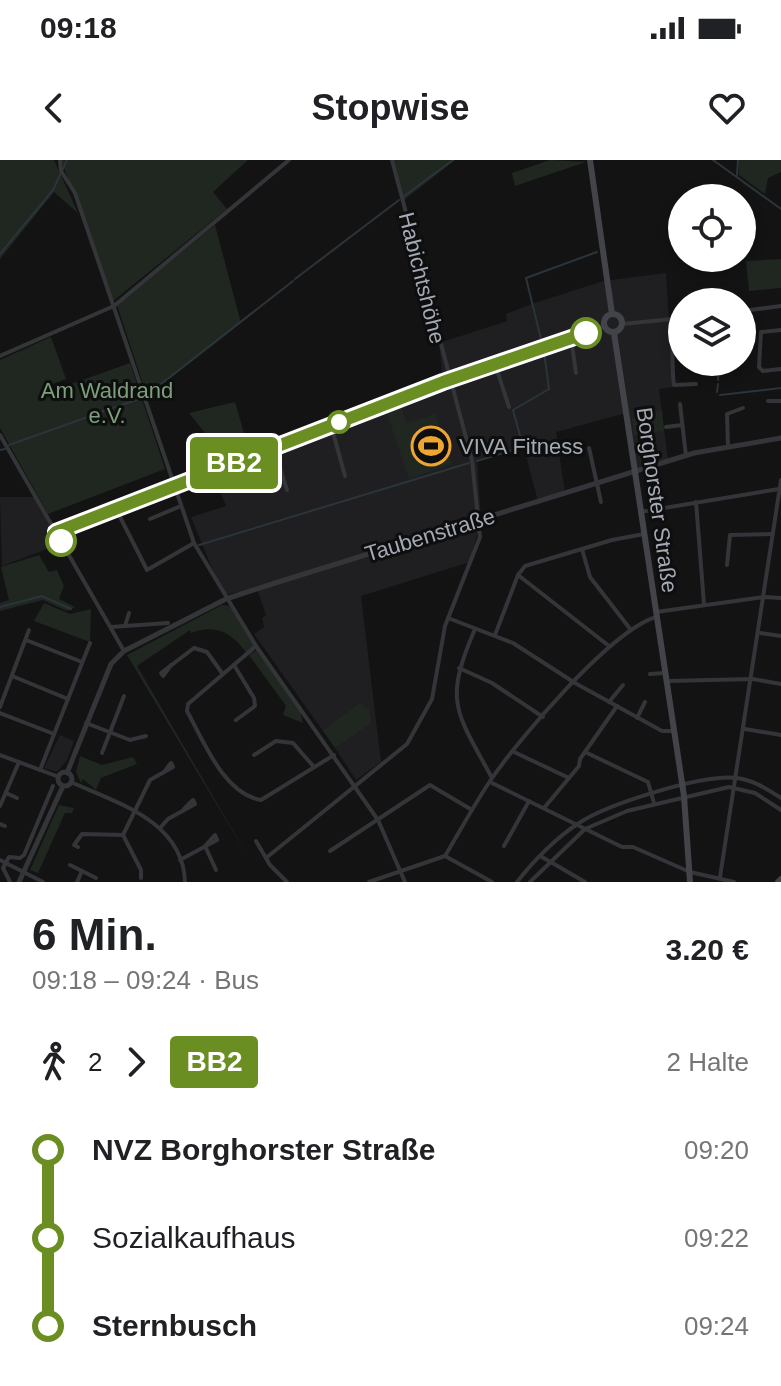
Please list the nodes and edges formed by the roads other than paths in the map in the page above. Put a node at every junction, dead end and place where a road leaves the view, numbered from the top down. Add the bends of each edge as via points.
1 (60, 160) edge
2 (289, 160) edge
3 (392, 160) edge
4 (590, 160) edge
5 (114, 306) junction
6 (781, 306) edge
7 (756, 309) edge
8 (612, 314) junction
9 (668, 319) edge
10 (623, 324) junction
11 (604, 326) junction
12 (781, 330) edge
13 (614, 333) junction
14 (571, 338) junction
15 (0, 356) edge
16 (495, 364) junction
17 (781, 369) edge
18 (576, 373) dead end
19 (674, 376) edge
20 (448, 380) junction
21 (696, 384) dead end
22 (768, 401) dead end
23 (781, 401) edge
24 (680, 404) dead end
25 (509, 407) dead end
26 (743, 408) dead end
27 (331, 425) junction
28 (682, 425) junction
29 (666, 427) dead end
30 (0, 435) edge
31 (781, 438) edge
32 (728, 446) junction
33 (274, 448) junction
34 (589, 448) dead end
35 (686, 456) junction
36 (634, 472) junction
37 (345, 476) dead end
38 (781, 480) edge
39 (597, 483) junction
40 (174, 486) junction
41 (779, 489) edge
42 (287, 490) dead end
43 (601, 502) dead end
44 (696, 502) junction
45 (181, 506) junction
46 (116, 509) junction
47 (640, 512) junction
48 (150, 519) dead end
49 (481, 519) junction
50 (56, 532) junction
51 (644, 534) junction
52 (773, 534) junction
53 (194, 543) junction
54 (582, 549) junction
55 (727, 565) dead end
56 (518, 575) junction
57 (764, 597) junction
58 (781, 598) edge
59 (226, 599) junction
60 (704, 604) junction
61 (129, 613) dead end
62 (655, 614) junction
63 (448, 618) junction
64 (168, 623) dead end
65 (125, 626) junction
66 (111, 627) junction
67 (476, 628) junction
68 (29, 630) dead end
69 (631, 630) junction
70 (760, 633) junction
71 (495, 635) junction
72 (781, 636) edge
73 (26, 640) junction
74 (90, 643) dead end
75 (256, 646) junction
76 (609, 646) junction
77 (124, 651) junction
78 (82, 662) junction
79 (171, 665) dead end
80 (234, 665) junction
81 (459, 668) junction
82 (222, 673) junction
83 (664, 673) junction
84 (650, 674) dead end
85 (12, 676) junction
86 (753, 679) junction
87 (666, 681) junction
88 (575, 683) junction
89 (781, 684) edge
90 (623, 685) dead end
91 (124, 696) dead end
92 (68, 699) junction
93 (609, 702) junction
94 (645, 702) dead end
95 (617, 706) junction
96 (0, 707) edge
97 (0, 713) edge
98 (543, 717) junction
99 (637, 718) junction
100 (236, 720) dead end
101 (86, 723) junction
102 (745, 729) junction
103 (674, 731) junction
104 (110, 732) junction
105 (54, 734) junction
106 (781, 735) edge
107 (146, 736) dead end
108 (514, 752) junction
109 (585, 752) junction
110 (102, 753) dead end
111 (0, 755) edge
112 (254, 755) dead end
113 (334, 755) junction
114 (19, 762) junction
115 (314, 767) junction
116 (40, 770) junction
117 (164, 772) dead end
118 (67, 773) junction
119 (59, 777) junction
120 (569, 778) junction
121 (737, 778) junction
122 (491, 780) junction
123 (71, 782) junction
124 (355, 784) junction
125 (682, 785) junction
126 (53, 786) dead end
127 (63, 786) junction
128 (735, 787) junction
129 (6, 793) junction
130 (651, 795) junction
131 (58, 796) junction
132 (684, 796) junction
133 (17, 798) dead end
134 (781, 798) edge
135 (48, 801) junction
136 (529, 801) junction
137 (654, 803) junction
138 (0, 806) edge
139 (544, 808) junction
140 (184, 809) dead end
141 (135, 810) junction
142 (472, 810) junction
143 (781, 810) edge
144 (378, 820) junction
145 (576, 824) junction
146 (160, 828) junction
147 (585, 829) junction
148 (82, 834) dead end
149 (123, 835) junction
150 (256, 841) dead end
151 (504, 846) dead end
152 (330, 851) dead end
153 (445, 856) junction
154 (541, 856) junction
155 (266, 858) junction
156 (180, 860) junction
157 (3, 862) edge
158 (549, 862) junction
159 (70, 865) dead end
160 (216, 870) dead end
161 (82, 871) junction
162 (690, 872) junction
163 (24, 873) junction
164 (401, 873) junction
165 (720, 877) junction
166 (96, 878) dead end
167 (141, 878) dead end
168 (10, 882) edge
169 (19, 882) edge
170 (43, 882) edge
171 (77, 882) edge
172 (185, 882) edge
173 (287, 882) edge
174 (369, 882) edge
175 (405, 882) edge
176 (492, 882) edge
177 (517, 882) edge
178 (530, 882) edge
179 (585, 882) edge
180 (690, 882) edge
181 (734, 882) edge

1 - 5 street
2 - 5 street
3 - 20 street, Habichtshöhe
4 - 8 main road
5 - 15 street
5 - 40 street
6 - 7 street
8 - 10 main road
8 - 11 main road
9 - 10 street
10 - 13 main road
11 - 13 main road
11 - 14 street
12 - 17 street via 761,332 759,367
13 - 36 main road, Borghorster Straße
14 - 16 street
14 - 18 street
16 - 20 street
16 - 25 street
19 - 21 street via 674,385
20 - 27 street
20 - 49 street, Habichtshöhe via 472,460
22 - 23 street
24 - 28 street
26 - 32 street via 727,414
27 - 33 street
27 - 37 street
28 - 29 street
28 - 35 street
30 - 50 street
31 - 32 street, Taubenstraße
32 - 35 street, Taubenstraße
33 - 40 street
33 - 42 street
34 - 39 street
35 - 36 street, Taubenstraße
36 - 39 street, Taubenstraße
36 - 47 main road, Borghorster Straße
38 - 41 street
39 - 43 street
39 - 49 street, Taubenstraße
40 - 45 street
40 - 46 street
41 - 44 street
41 - 52 street
44 - 47 street
44 - 60 street
45 - 48 street
45 - 53 street
46 - 50 street
46 - 53 street via 147,570
47 - 51 main road, Borghorster Straße
49 - 59 street, Taubenstraße
49 - 63 street, Habichtshöhe via 480,537
50 - 66 street
51 - 54 street
51 - 62 main road, Borghorster Straße
52 - 55 street via 730,535
52 - 57 street
53 - 59 street
54 - 56 street via 531,564
54 - 69 street via 590,577
56 - 71 street
56 - 76 street
57 - 58 street
57 - 60 street
57 - 70 street
59 - 75 street
59 - 77 street, Taubenstraße
60 - 62 street
61 - 65 street
62 - 69 street
62 - 83 main road, Borghorster Straße
63 - 67 street
63 - 124 street, Habichtshöhe via 432,699 407,744
64 - 65 street
65 - 66 street
66 - 77 street
67 - 71 street
67 - 81 street
68 - 73 street
69 - 76 street
70 - 72 street
70 - 86 street
71 - 88 street
73 - 78 street
73 - 85 street
74 - 78 street
75 - 80 street
75 - 113 street
76 - 88 street
77 - 101 street via 104,674
78 - 92 street
79 - 82 street via 194,648 207,652
80 - 82 street
80 - 100 street via 255,706
81 - 98 street
81 - 122 street via 458,714
82 - 115 street via 192,697 187,711 242,794 266,799
83 - 84 street
83 - 87 main road, Borghorster Straße
85 - 92 street
85 - 96 street
86 - 87 street
86 - 89 street
86 - 102 street
87 - 103 main road, Borghorster Straße
88 - 93 street
88 - 98 street
90 - 93 street
91 - 104 street
92 - 105 street
93 - 95 street
94 - 99 street
95 - 99 street
95 - 109 street
97 - 105 street
98 - 108 street
99 - 103 street
101 - 104 street
101 - 118 street
102 - 106 street
102 - 121 street
103 - 125 main road, Borghorster Straße
104 - 107 street via 134,741
104 - 110 street
105 - 116 street
108 - 120 street
108 - 122 street
109 - 120 street
109 - 130 street via 648,782
111 - 114 street
112 - 115 street via 276,741 293,743
113 - 115 street
113 - 124 street
114 - 116 street
114 - 129 street
116 - 119 street
117 - 141 street via 150,780
118 - 119 street
118 - 123 street
119 - 127 street
120 - 139 street
121 - 125 street
121 - 128 street
121 - 134 street
122 - 136 street
122 - 142 street
123 - 127 street
123 - 141 street
124 - 144 street
124 - 155 street, Habichtshöhe
125 - 130 street
125 - 132 main road, Borghorster Straße
126 - 135 street
127 - 131 street
128 - 132 street
128 - 143 street
128 - 165 street
129 - 133 street
129 - 138 street
130 - 137 street
130 - 145 street
131 - 135 street
131 - 163 street
132 - 137 street
132 - 162 main road, Borghorster Straße
135 - 157 street via 24,855
136 - 139 street
136 - 151 street
137 - 147 street
139 - 145 street
140 - 146 street
141 - 146 street
141 - 149 street
142 - 144 street via 430,785
142 - 153 street
144 - 152 street
144 - 164 street
145 - 147 street
145 - 154 street
146 - 156 street
147 - 158 street
147 - 162 street
148 - 149 street
149 - 167 street
150 - 155 street
153 - 164 street
153 - 176 street
154 - 158 street
154 - 177 street
155 - 173 street
156 - 160 street via 205,846
156 - 172 street
157 - 163 street
157 - 168 street
158 - 178 street
158 - 179 street
159 - 161 street
161 - 166 street
161 - 171 street
162 - 165 street
162 - 180 main road, Borghorster Straße
163 - 169 street
163 - 170 street
164 - 174 street
164 - 175 street
165 - 181 street

